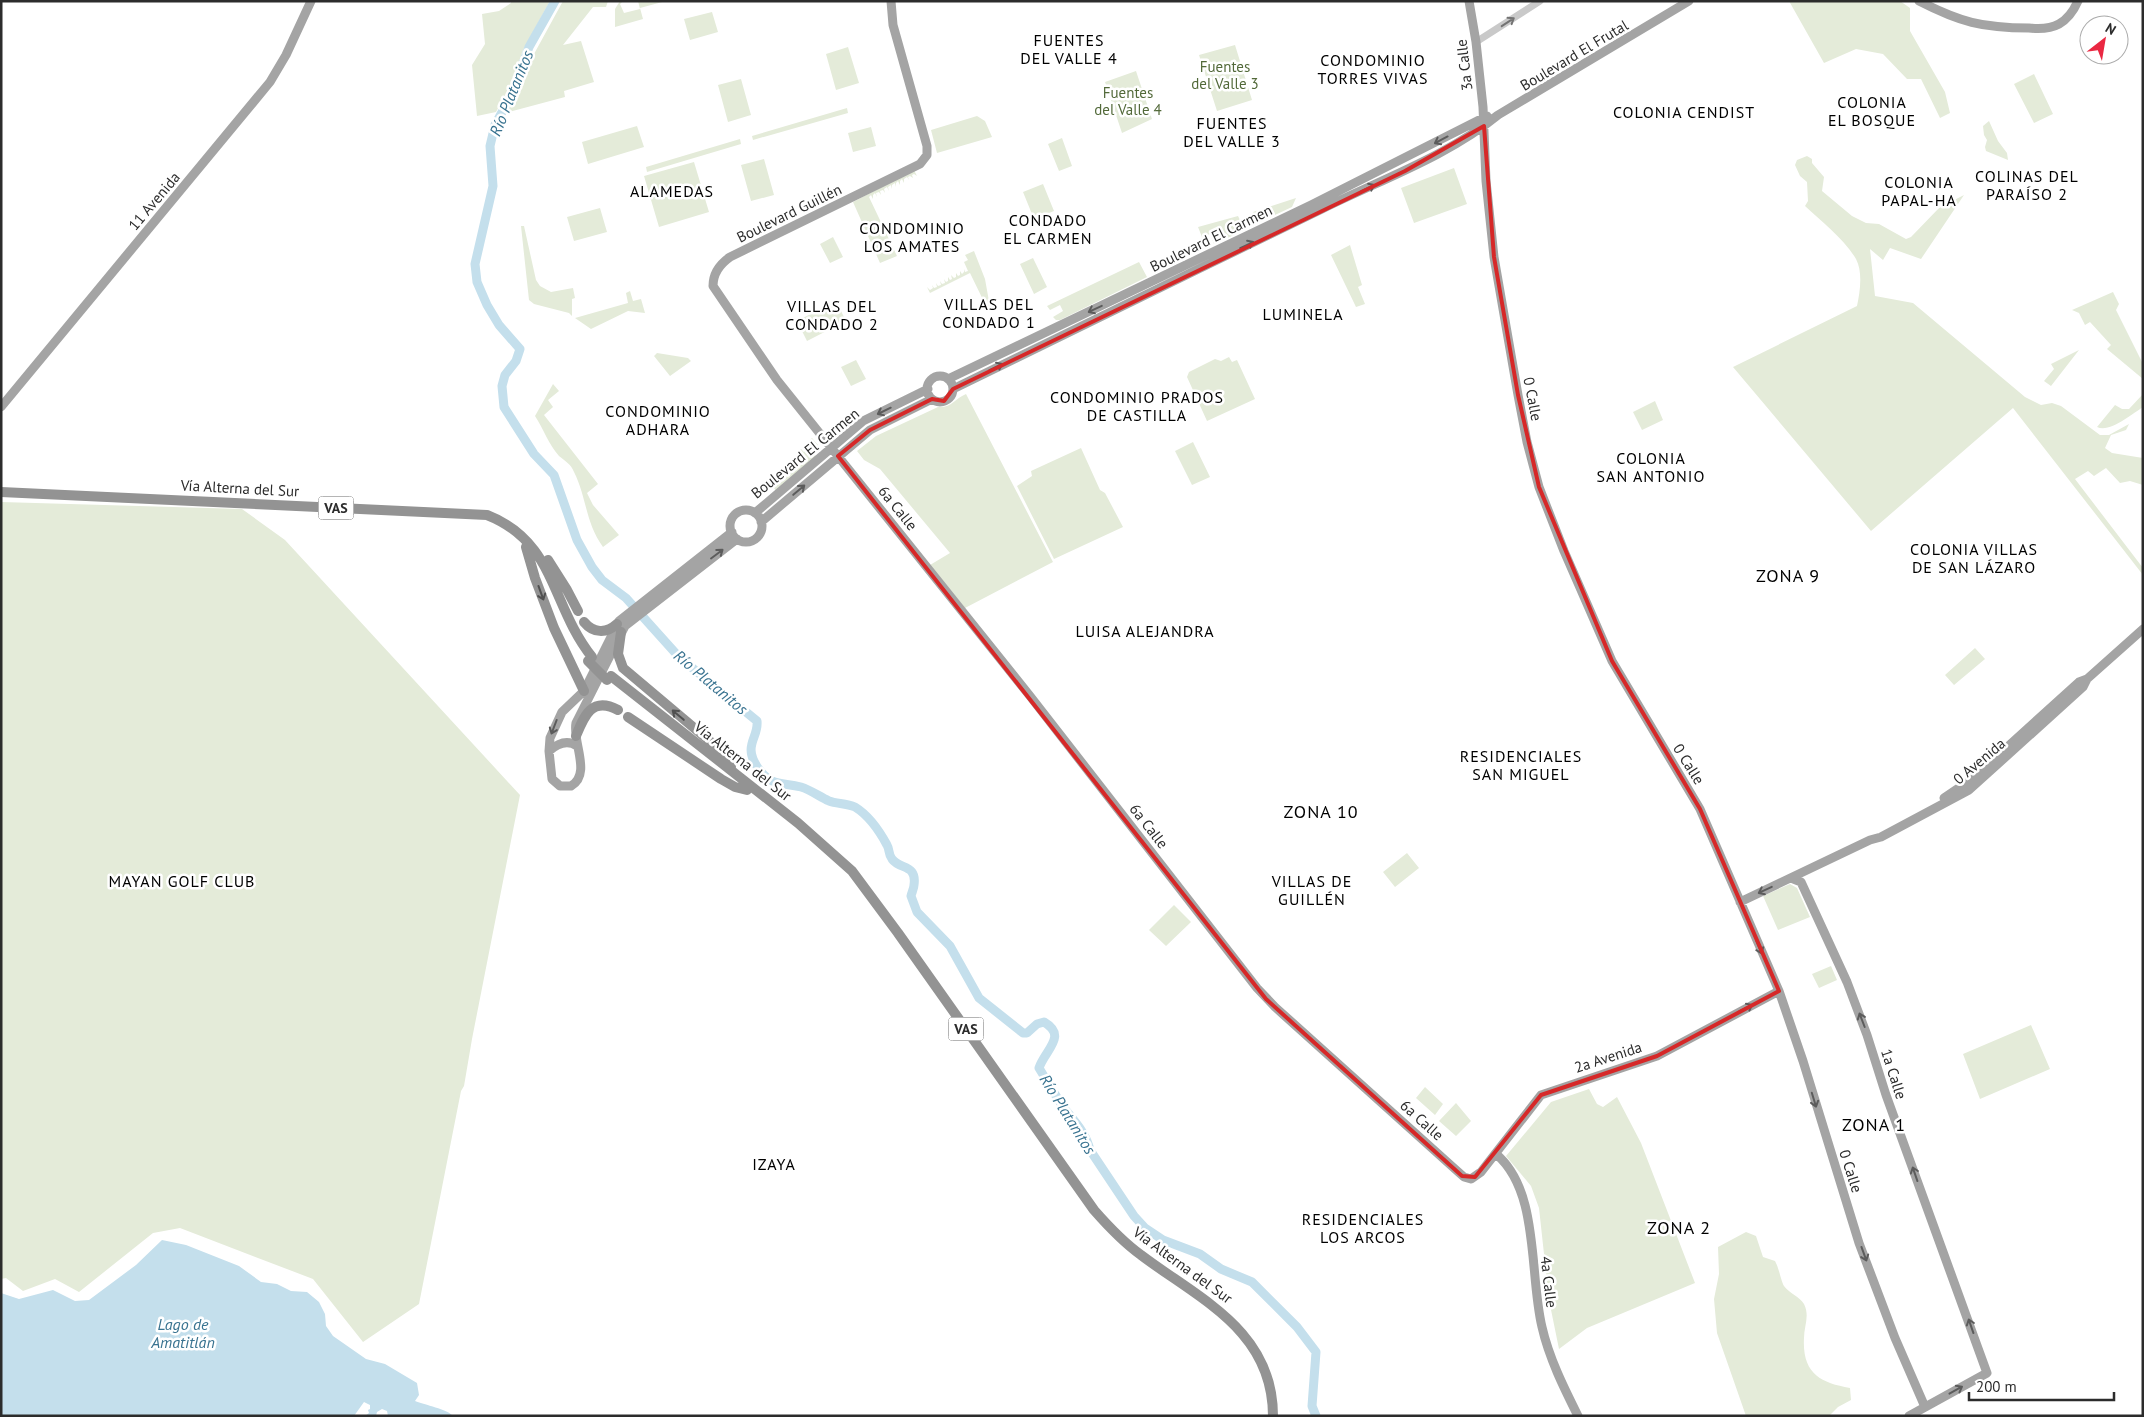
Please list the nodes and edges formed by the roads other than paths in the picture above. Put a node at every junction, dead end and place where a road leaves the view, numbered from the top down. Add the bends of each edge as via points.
1 (311, 1) edge
2 (891, 1) edge
3 (1469, 1) edge
4 (1540, 1) edge
5 (1689, 1) edge
6 (1919, 1) edge
7 (2078, 1) edge
8 (1476, 42) junction
9 (1484, 121) junction
10 (1140, 292) junction
11 (948, 379) junction
12 (928, 389) junction
13 (953, 389) junction
14 (932, 399) junction
15 (1, 407) edge
16 (832, 448) junction
17 (838, 456) junction
18 (1, 492) edge
19 (1, 498) edge
20 (755, 513) junction
21 (489, 516) junction
22 (762, 522) junction
23 (734, 535) junction
24 (526, 547) junction
25 (578, 611) dead end
26 (584, 622) dead end
27 (622, 624) junction
28 (2143, 630) edge
29 (590, 659) junction
30 (609, 678) junction
31 (584, 690) junction
32 (618, 710) dead end
33 (628, 717) dead end
34 (577, 741) junction
35 (549, 751) junction
36 (736, 774) junction
37 (747, 790) junction
38 (1805, 873) junction
39 (1790, 878) junction
40 (1801, 882) junction
41 (1740, 902) junction
42 (1778, 991) junction
43 (1496, 1154) junction
44 (1472, 1178) joint
45 (1925, 1407) junction
46 (1268, 1416) edge
47 (1273, 1416) edge
48 (1578, 1416) edge
49 (1909, 1416) edge

1 - 15 main road, 11 Avenida via 270,82
2 - 16 main road, Boulevard Guillén via 892,25 928,148 926,158 920,164 730,257 720,266 713,281 718,294 760,357
3 - 8 main road, 3a Calle
8 -> 4 street
5 - 9 main road, Boulevard El Frutal
6 - 7 main road via 1968,22 1995,27 2049,28 2068,17
8 - 9 main road, 3a Calle
9 - 10 main road, Boulevard El Carmen
9 - 41 main road, 0 Calle via 1486,188 1494,257 1527,442 1539,487 1612,661 1700,809
10 -> 11 main road, Boulevard El Carmen
13 -> 10 main road, Boulevard El Carmen
11 - 12 main road, Boulevard El Carmen via 941,376 933,378
11 - 13 main road
12 - 14 main road
12 -> 16 main road, Boulevard El Carmen via 863,421
13 - 14 main road, Boulevard El Carmen via 944,401
14 - 17 main road, Boulevard El Carmen via 870,430
16 - 17 main road, 6a Calle
16 - 20 main road, Boulevard El Carmen
22 -> 17 main road, Boulevard El Carmen
17 - 44 main road, 6a Calle via 1266,999 1455,1169
18 - 21 highway, Vía Alterna del Sur / VAS via 480,513
19 - 24 highway, Vía Alterna del Sur / VAS via 479,519 508,530
20 - 22 main road
20 - 23 main road via 743,510 736,514 730,524
21 - 25 highway via 509,522 533,540 568,590
21 - 29 highway, Vía Alterna del Sur / VAS via 518,531 539,554 571,626
22 - 23 main road via 761,531 755,539 746,542
23 - 27 main road
24 - 29 highway, Vía Alterna del Sur / VAS via 542,571 567,629
24 -> 31 highway via 554,628
26 - 27 highway via 598,631
27 - 31 main road
27 - 34 main road via 576,723
36 -> 27 highway via 712,743 623,668 618,654
28 - 38 main road, 0 Avenida via 1968,790
29 - 30 highway, Vía Alterna del Sur / VAS
30 - 36 highway, Vía Alterna del Sur / VAS
30 - 37 highway, Vía Alterna del Sur / VAS
31 -> 35 main road via 556,720
32 - 34 highway via 604,705 593,708 585,716
33 - 37 highway via 721,779
34 - 35 main road via 562,743
34 - 35 main road via 581,775 571,786 560,786 552,779
36 - 47 highway, Vía Alterna del Sur / VAS via 852,871 1104,1221 1138,1254 1220,1310 1236,1326 1257,1355 1265,1374
37 - 46 highway, Vía Alterna del Sur / VAS via 814,843 855,883 1094,1220 1121,1246 1216,1313 1232,1330 1258,1370
38 - 39 main road, 0 Avenida
38 - 40 main road
39 - 40 main road
39 -> 41 main road, 0 Avenida
45 -> 40 main road, 1a Calle via 1987,1373 1886,1095 1868,1035
41 -> 42 main road, 0 Calle
43 -> 42 main road, 2a Avenida via 1541,1095 1657,1056
42 -> 45 main road, 0 Calle via 1859,1243
43 - 44 main road, 2a Avenida
43 - 48 main road, 4a Calle via 1514,1174 1522,1192 1542,1330
45 - 49 main road

